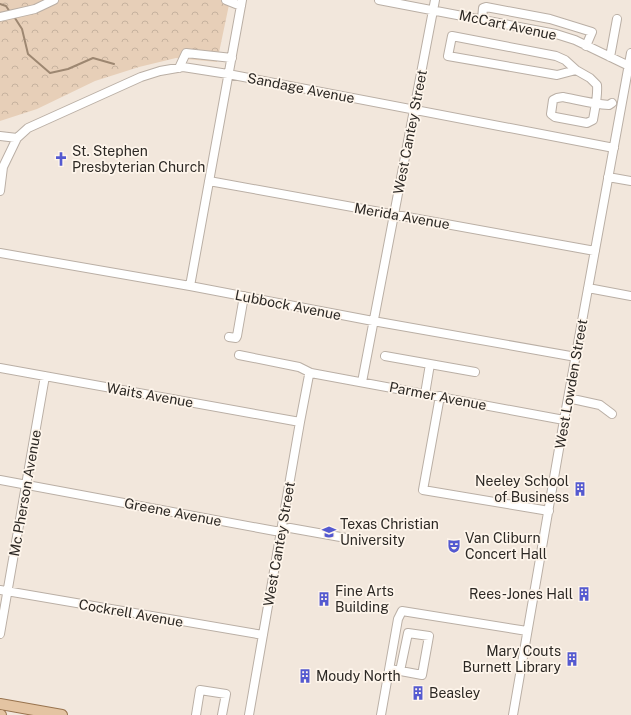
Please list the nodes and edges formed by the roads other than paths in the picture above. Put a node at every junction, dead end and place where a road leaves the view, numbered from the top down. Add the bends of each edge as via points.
1 (54, 0) edge
2 (226, 0) edge
3 (379, 0) edge
4 (435, 0) edge
5 (241, 3) edge
6 (433, 10) junction
7 (537, 16) junction
8 (4, 17) edge
9 (482, 19) junction
10 (550, 19) junction
11 (617, 19) dead end
12 (572, 26) junction
13 (534, 29) junction
14 (547, 32) junction
15 (567, 38) junction
16 (586, 46) junction
17 (631, 53) edge
18 (610, 57) junction
19 (232, 58) junction
20 (630, 66) edge
21 (179, 68) junction
22 (576, 70) junction
23 (228, 74) junction
24 (596, 100) junction
25 (625, 101) edge
26 (414, 110) junction
27 (0, 136) edge
28 (17, 138) junction
29 (614, 148) junction
30 (2, 165) edge
31 (608, 177) junction
32 (209, 181) junction
33 (631, 181) edge
34 (0, 191) edge
35 (394, 215) junction
36 (595, 252) junction
37 (0, 253) edge
38 (190, 286) junction
39 (588, 288) junction
40 (244, 296) junction
41 (631, 296) edge
42 (373, 321) junction
43 (229, 337) dead end
44 (240, 355) dead end
45 (385, 356) dead end
46 (576, 356) junction
47 (430, 364) junction
48 (0, 368) edge
49 (476, 372) dead end
50 (311, 373) junction
51 (45, 376) junction
52 (362, 382) junction
53 (425, 394) junction
54 (440, 396) junction
55 (568, 398) junction
56 (612, 414) dead end
57 (564, 420) junction
58 (300, 422) junction
59 (0, 480) edge
60 (26, 485) junction
61 (548, 511) junction
62 (282, 530) junction
63 (346, 538) dead end
64 (4, 591) edge
65 (527, 631) junction
66 (0, 634) edge
67 (263, 635) junction
68 (390, 669) junction
69 (400, 671) junction
70 (0, 704) edge
71 (62, 715) edge
72 (196, 715) edge
73 (222, 715) edge
74 (249, 715) edge
75 (381, 715) edge
76 (513, 715) edge

1 - 8 street via 35,9
2 - 5 street
3 - 6 street, McCart Avenue
4 - 6 street, West Cantey Street
5 - 19 street
6 - 9 street, McCart Avenue
6 - 26 street, West Cantey Street
7 - 9 street via 486,7 483,8
7 - 10 street
7 - 13 street
9 - 13 street, McCart Avenue
10 - 12 street
10 - 14 street
11 - 18 street
12 - 15 street
12 - 16 street via 592,32
13 - 14 street, McCart Avenue
14 - 15 street, McCart Avenue
15 - 16 street, McCart Avenue
16 - 18 street, McCart Avenue
17 - 20 street, West Lowden Street
18 - 20 street, McCart Avenue
19 - 21 street via 186,53
19 - 23 street
20 - 25 street, West Lowden Street
21 - 23 street, Sandage Avenue
21 - 28 street, Sandage Avenue via 141,77 28,128
22 - 22 street via 556,56 452,36 448,56 557,75
22 - 24 street via 597,85
23 - 26 street, Sandage Avenue
23 - 32 street
24 - 24 street via 593,120 587,123 555,117 552,114 553,100 558,98
24 - 25 street via 609,105
25 - 29 street, West Lowden Street
26 - 29 street, Sandage Avenue
26 - 35 street, West Cantey Street
27 - 28 street
28 - 30 street
29 - 31 street, West Lowden Street
30 - 34 street
31 - 33 street
31 - 36 street, West Lowden Street
32 - 35 street, Merida Avenue
32 - 38 street
35 - 36 street, Merida Avenue
35 - 42 street, West Cantey Street
36 - 39 street, West Lowden Street
37 - 38 street, Lubbock Avenue
38 - 40 street, Lubbock Avenue
39 - 41 street
39 - 46 street, West Lowden Street
40 - 42 street, Lubbock Avenue
40 - 43 street via 238,336
42 - 46 street, Lubbock Avenue
42 - 52 street, West Cantey Street
44 - 50 street, Parmer Avenue via 299,367
45 - 47 street
46 - 55 street, West Lowden Street
47 - 49 street
47 - 53 street
48 - 51 street, Waits Avenue
50 - 52 street, Parmer Avenue
50 - 58 street, West Cantey Street
51 - 58 street, Waits Avenue
51 - 60 street, Mc Pherson Avenue
52 - 53 street, Parmer Avenue
53 - 54 street, Parmer Avenue
54 - 57 street, Parmer Avenue
54 - 61 street via 423,490
55 - 56 street via 600,405
55 - 57 street, West Lowden Street
57 - 61 street, West Lowden Street
58 - 62 street, West Cantey Street
59 - 60 street, Greene Avenue
60 - 62 street, Greene Avenue via 276,531
60 - 64 street, Mc Pherson Avenue
61 - 65 street, West Lowden Street
62 - 63 street, Greene Avenue via 290,528
62 - 67 street, West Cantey Street
64 - 66 street, Mc Pherson Avenue
64 - 67 street, Cockrell Avenue
65 - 68 street via 405,610 398,619
65 - 76 street, West Lowden Street
67 - 74 street, West Cantey Street
68 - 69 street
68 - 75 street
69 - 69 street via 422,675 429,636 408,632
70 - 71 main road
72 - 73 street via 200,690 226,694

